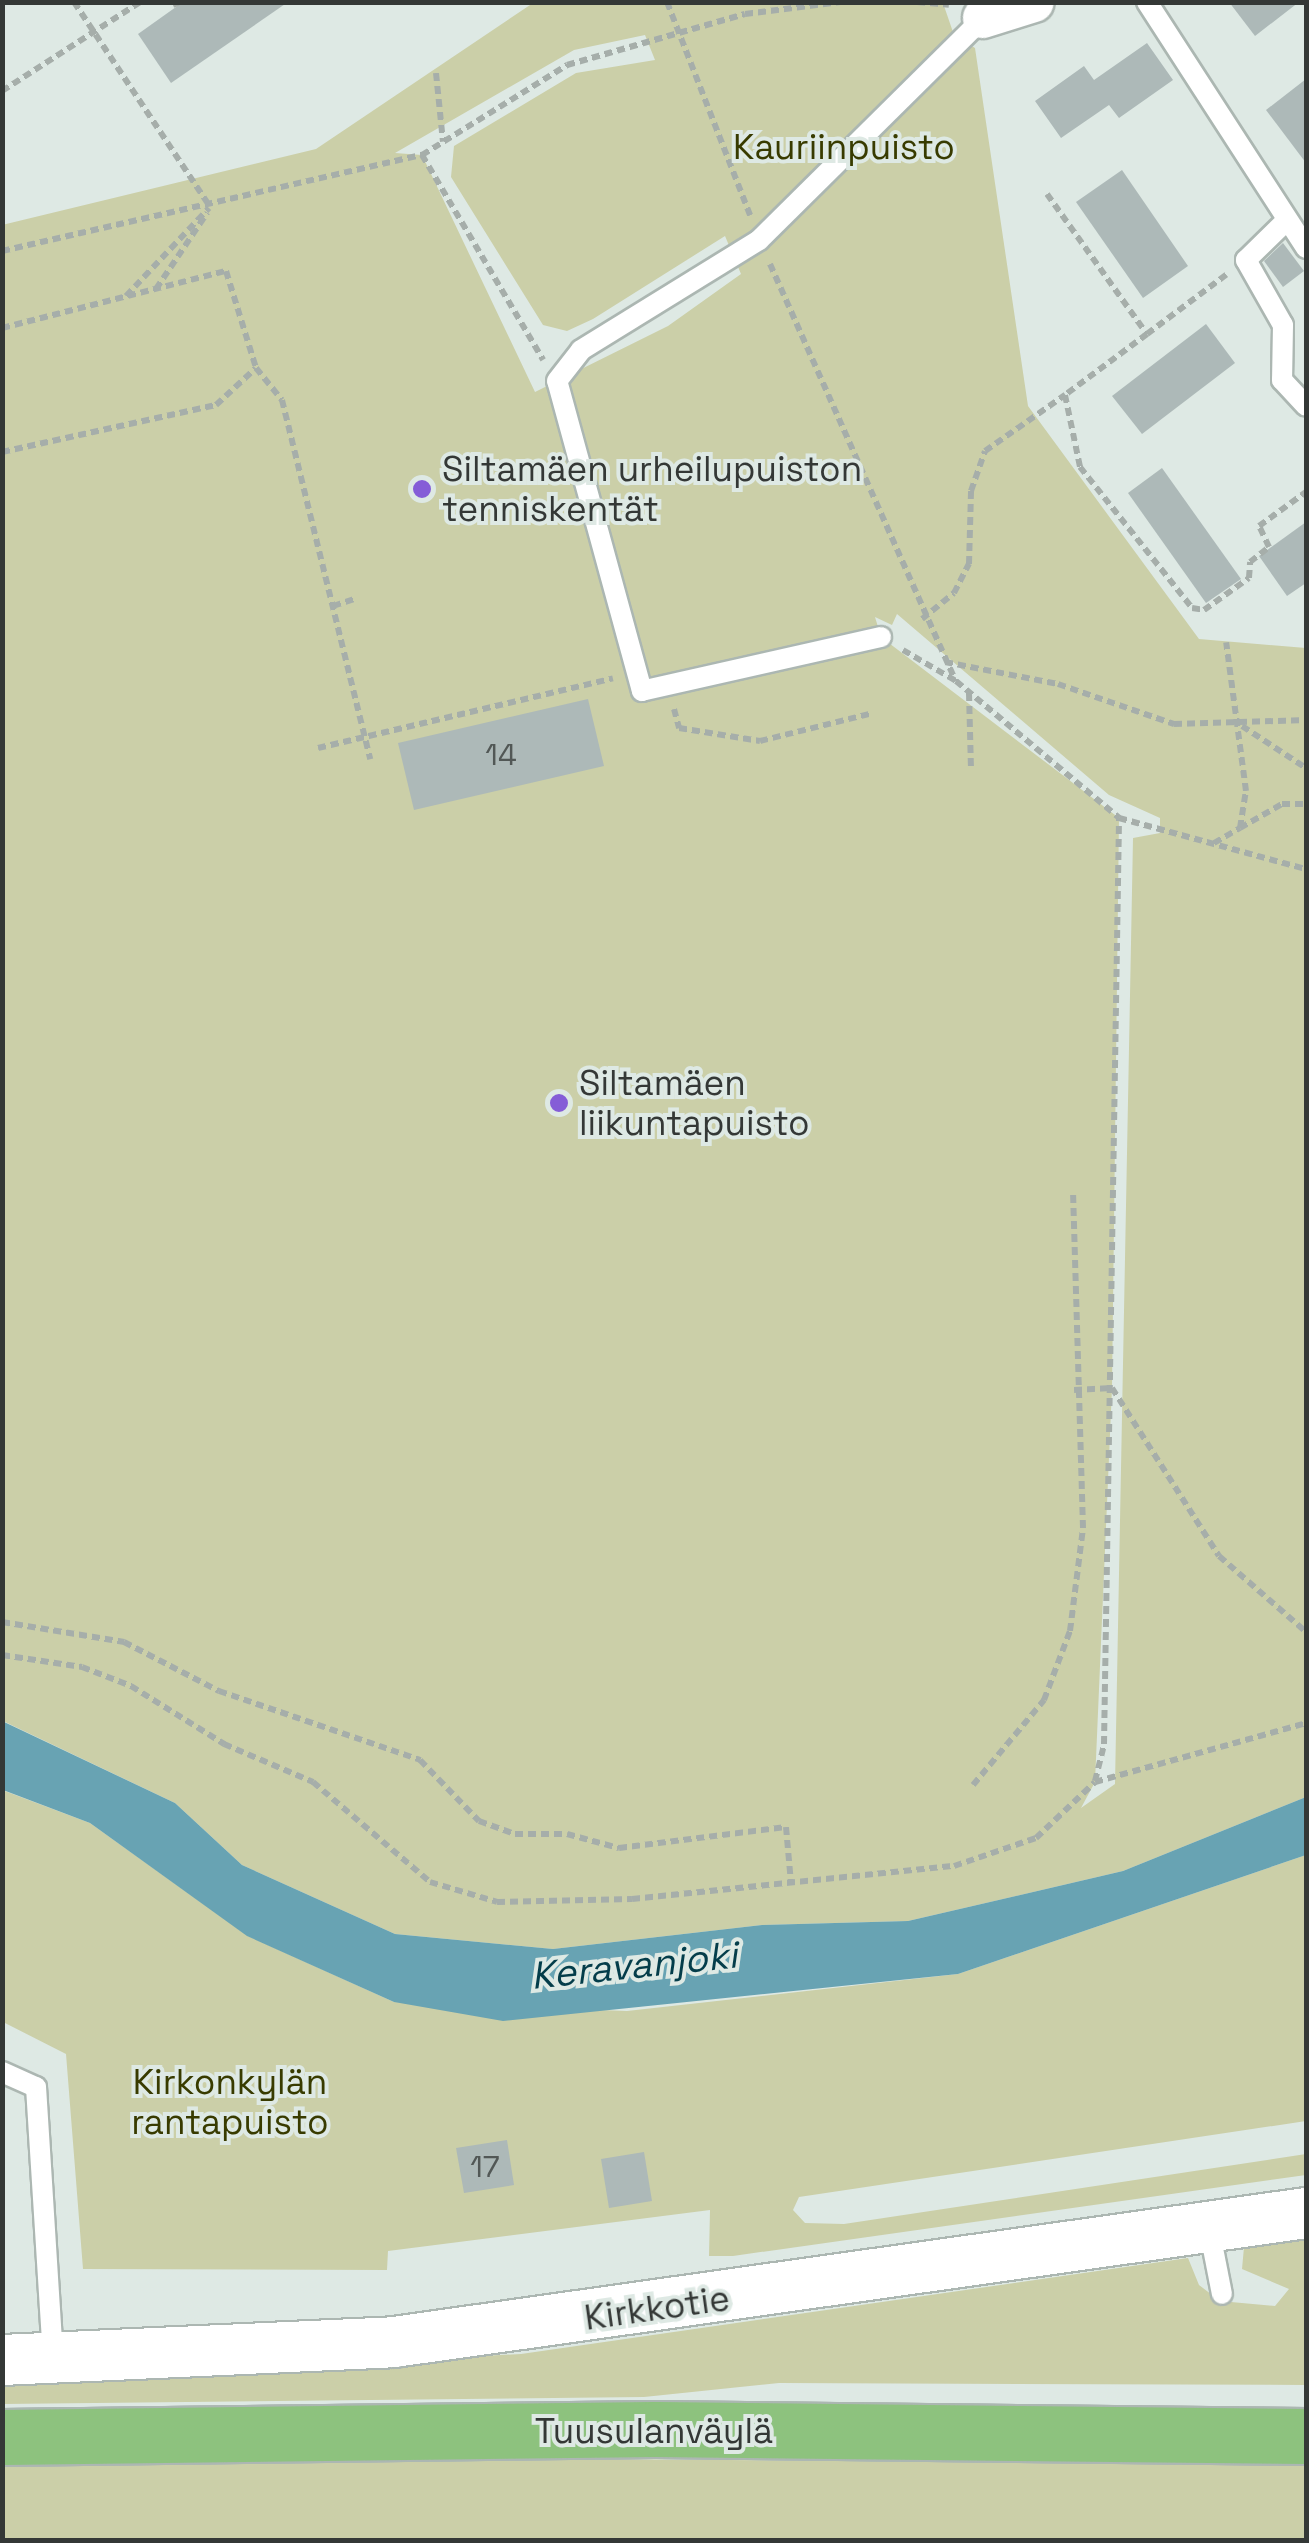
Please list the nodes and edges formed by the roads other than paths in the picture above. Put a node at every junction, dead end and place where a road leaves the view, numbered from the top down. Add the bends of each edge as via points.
1 (1034, 2) edge
2 (1147, 2) edge
3 (983, 18) joint
4 (1286, 220) junction
5 (1306, 248) edge
6 (1306, 406) edge
7 (880, 636) road end
8 (2, 2072) edge
9 (1306, 2213) edge
10 (1209, 2228) junction
11 (1222, 2294) dead end
12 (53, 2358) junction
13 (2, 2360) edge
14 (1306, 2436) edge
15 (2, 2437) edge

1 - 3 street
2 - 4 lane
3 - 7 lane via 760,240 628,327 581,350 557,381 642,690
4 - 5 lane
4 - 6 lane via 1246,260 1283,325 1282,380
8 - 12 lane via 36,2087
9 - 10 street, Kirkkotie
10 - 11 lane
10 - 12 street, Kirkkotie via 394,2342
12 - 13 street, Kirkkotie
14 - 15 highway, Tuusulanväylä

